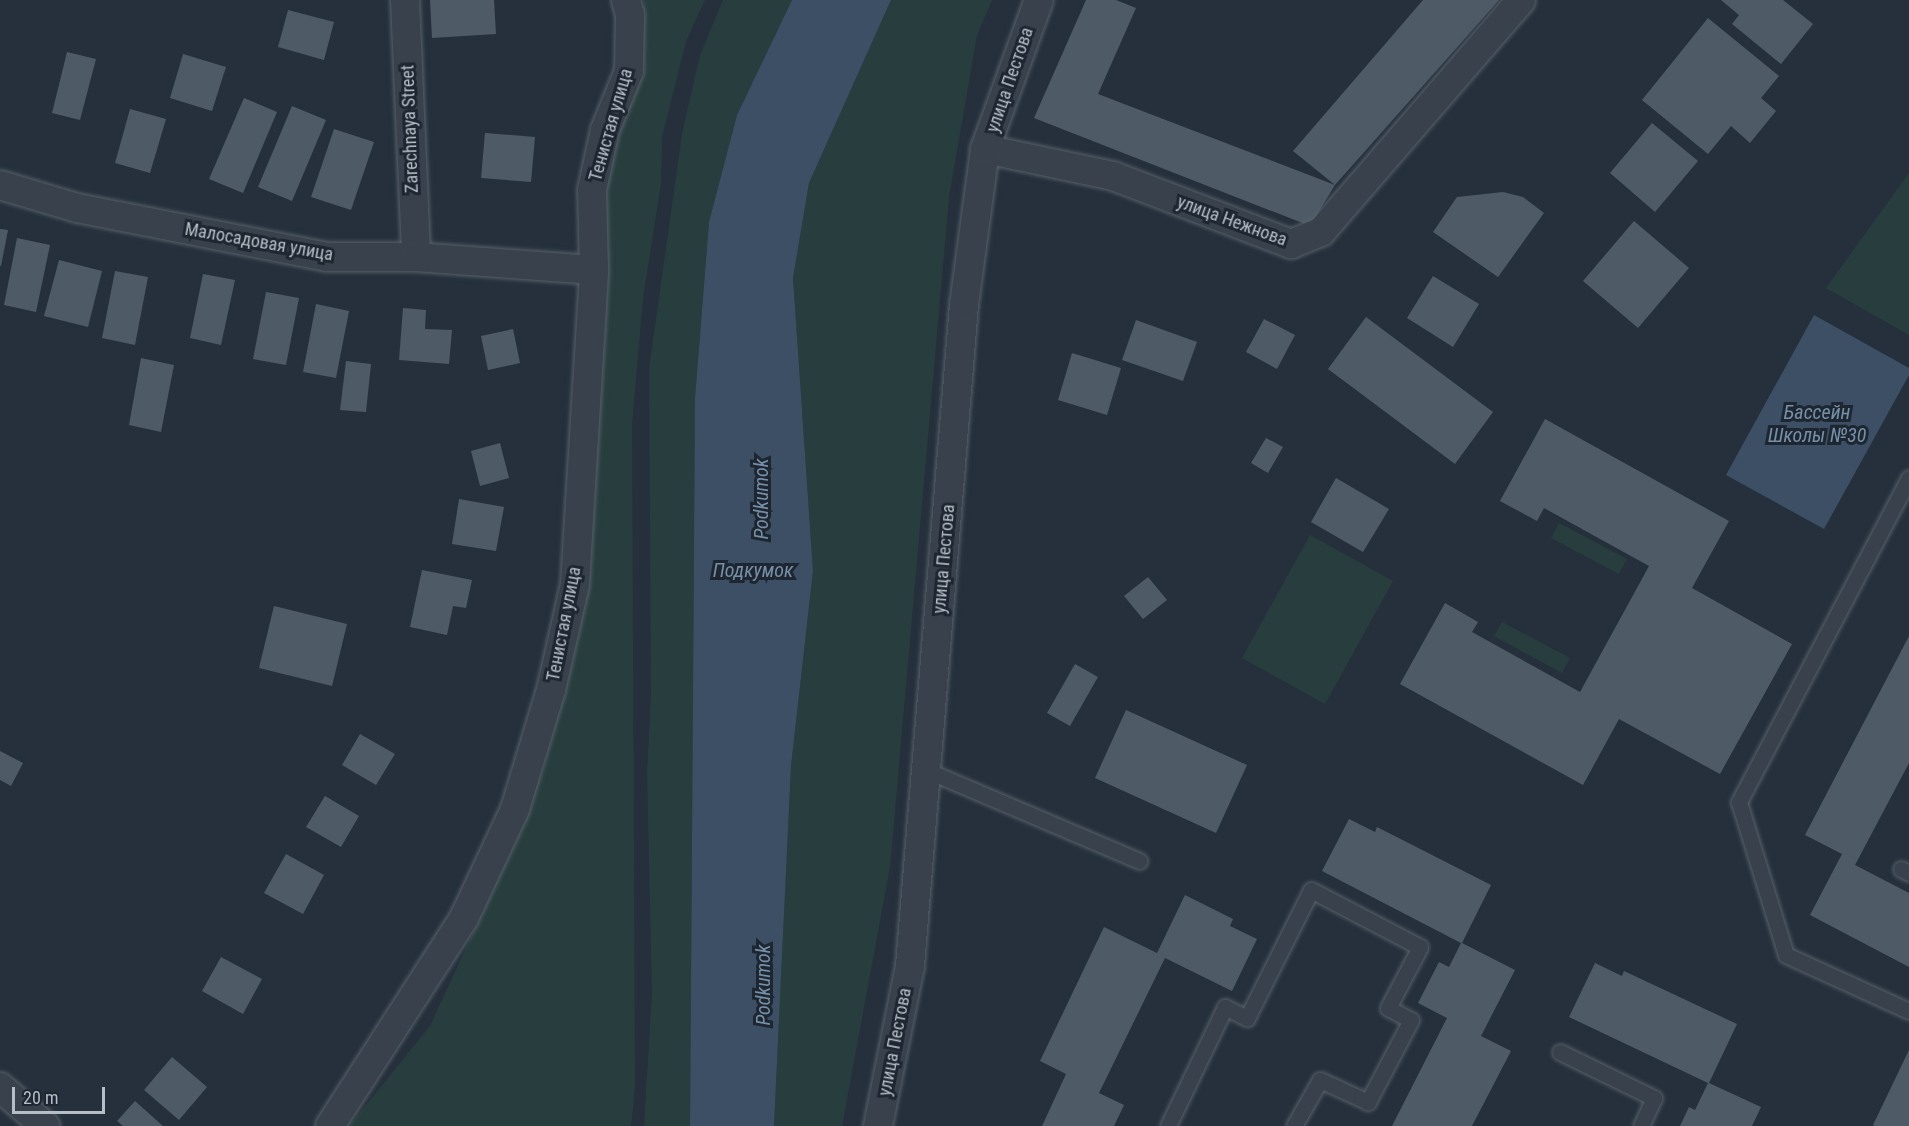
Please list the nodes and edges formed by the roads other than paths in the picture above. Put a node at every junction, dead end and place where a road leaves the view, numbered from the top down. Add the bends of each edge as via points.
1 (405, 0) edge
2 (626, 0) edge
3 (1040, 0) edge
4 (1521, 0) edge
5 (985, 149) junction
6 (0, 185) edge
7 (416, 257) junction
8 (594, 270) junction
9 (1909, 478) edge
10 (926, 770) junction
11 (1139, 861) dead end
12 (1909, 1011) edge
13 (1560, 1052) dead end
14 (0, 1087) edge
15 (45, 1126) edge
16 (330, 1126) edge
17 (878, 1126) edge
18 (1168, 1126) edge
19 (1294, 1126) edge
20 (1641, 1126) edge

1 - 7 street, Zarechnaya Street
2 - 8 street, Тенистая улица via 630,15 629,71 605,130 592,190
3 - 5 street, улица Пестова
4 - 5 street, улица Нежнова via 1321,232 1291,244 1113,176
5 - 10 street, улица Пестова via 964,305
6 - 7 street, Малосадовая улица via 77,208 327,257
7 - 8 street, Малосадовая улица
8 - 16 street, Тенистая улица via 575,584 551,690 515,809 464,918
9 - 12 lane via 1739,802 1786,955
10 - 11 lane
10 - 17 street, улица Пестова via 910,966
13 - 20 lane via 1654,1098
14 - 15 street
18 - 19 lane via 1226,1007 1247,1018 1311,890 1420,947 1388,1008 1411,1020 1368,1102 1320,1080

